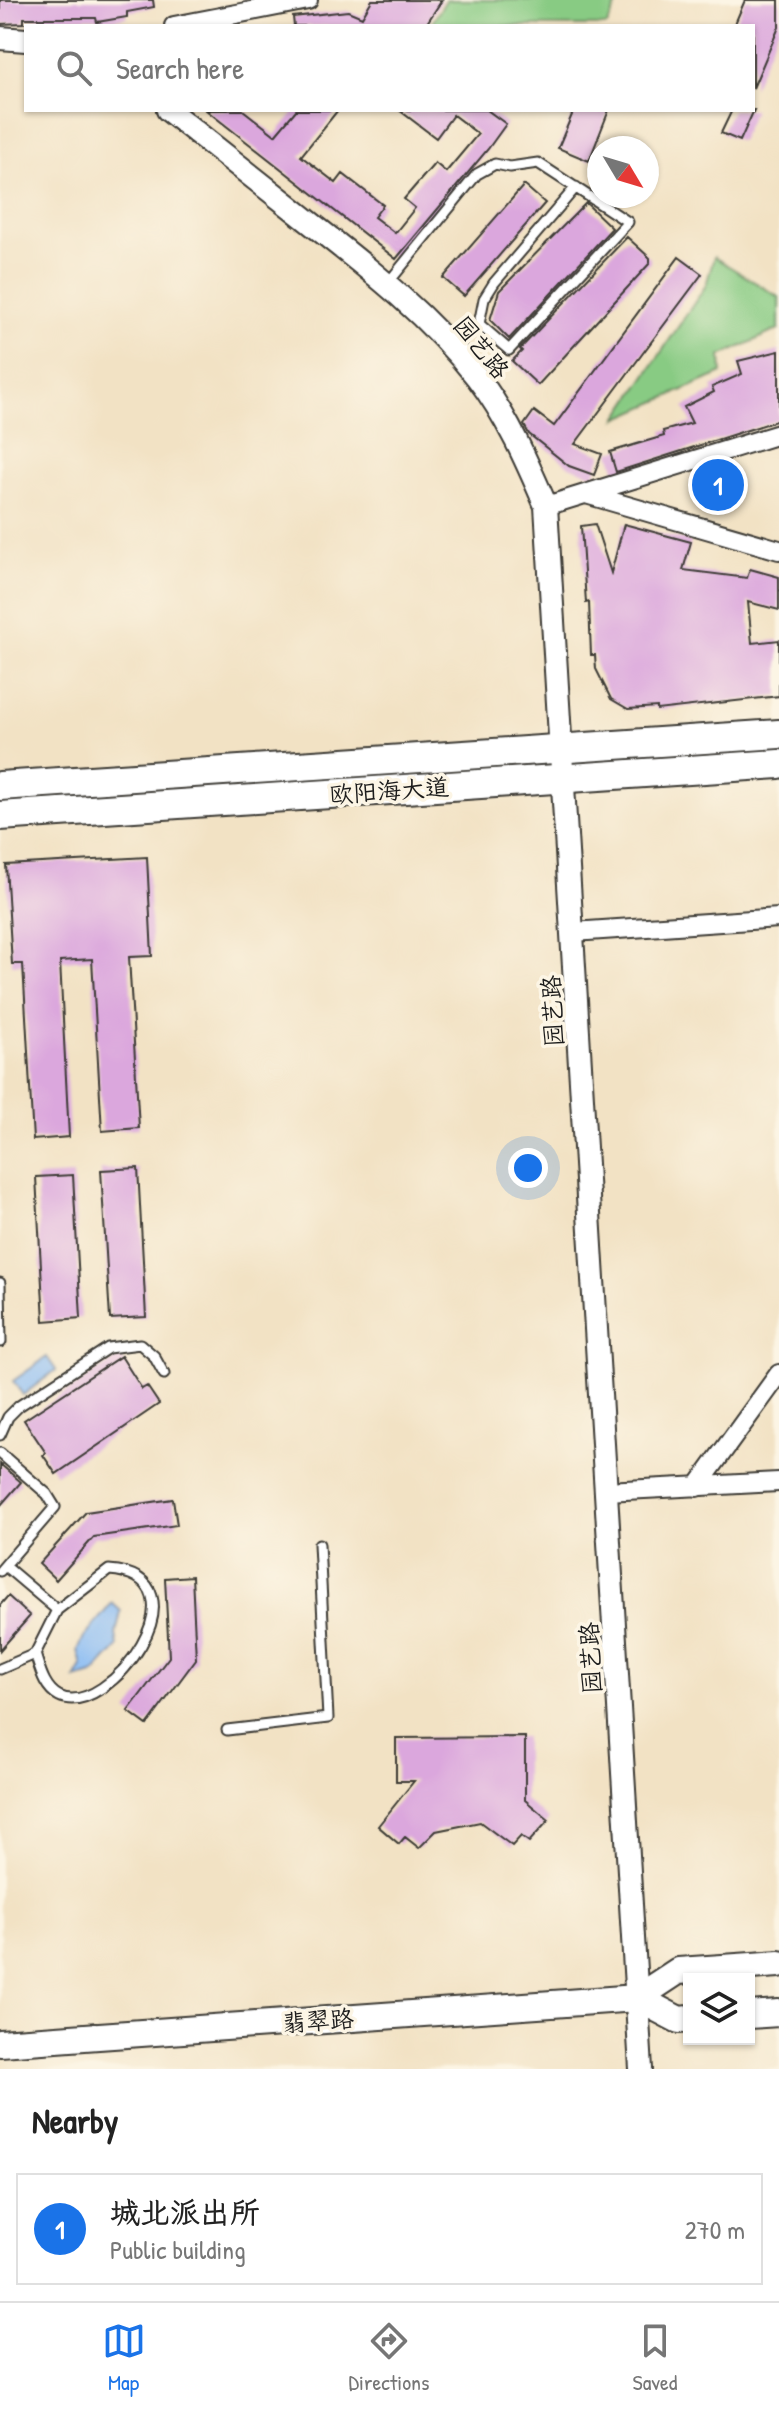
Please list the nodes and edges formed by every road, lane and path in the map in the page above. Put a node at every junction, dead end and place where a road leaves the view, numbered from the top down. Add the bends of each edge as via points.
1 (308, 0) edge
2 (184, 24) edge
3 (0, 38) edge
4 (24, 40) edge
5 (171, 112) edge
6 (576, 187) junction
7 (388, 283) junction
8 (779, 434) edge
9 (586, 494) junction
10 (546, 506) junction
11 (779, 550) edge
12 (779, 734) edge
13 (562, 748) junction
14 (779, 764) edge
15 (564, 778) junction
16 (0, 786) edge
17 (0, 816) edge
18 (779, 918) edge
19 (573, 932) junction
20 (0, 1283) edge
21 (0, 1298) edge
22 (1, 1342) edge
23 (164, 1374) dead end
24 (779, 1374) edge
25 (0, 1435) edge
26 (0, 1453) edge
27 (779, 1482) edge
28 (697, 1487) junction
29 (606, 1491) junction
30 (319, 1544) dead end
31 (2, 1568) edge
32 (57, 1610) junction
33 (35, 1654) junction
34 (0, 1669) edge
35 (227, 1730) dead end
36 (779, 1964) edge
37 (637, 1998) junction
38 (779, 2013) edge
39 (755, 2015) edge
40 (683, 2020) edge
41 (0, 2043) edge
42 (641, 2069) edge

1 - 2 street
3 - 4 street
5 - 7 street, 园艺路
6 - 6 lane via 628,222 509,350 479,324 484,299
6 - 7 lane via 538,163 495,164 477,174
7 - 10 street, 园艺路 via 478,379 526,460
8 - 9 street
9 - 10 street
9 - 11 street
10 - 13 street, 园艺路
12 - 13 main road, 欧阳海大道
13 - 15 street, 园艺路
13 - 16 main road, 欧阳海大道
14 - 15 main road, 欧阳海大道
15 - 17 main road, 欧阳海大道
15 - 19 street, 园艺路
18 - 19 street
19 - 29 street, 园艺路
20 - 21 lane
21 - 22 lane
23 - 25 lane via 140,1344 108,1348 19,1406
24 - 28 street
26 - 31 lane via 55,1507
27 - 28 street
28 - 29 street
29 - 37 street, 园艺路
30 - 35 lane via 328,1718
31 - 32 lane
32 - 33 lane
32 - 33 lane via 109,1570 130,1571 146,1584 155,1611 151,1630 130,1663 105,1687 77,1700 59,1696 45,1683
33 - 34 lane
36 - 37 main road, 翡翠路 via 678,1971
37 - 40 main road
37 - 41 main road, 翡翠路
37 - 42 street, 园艺路
38 - 39 main road

